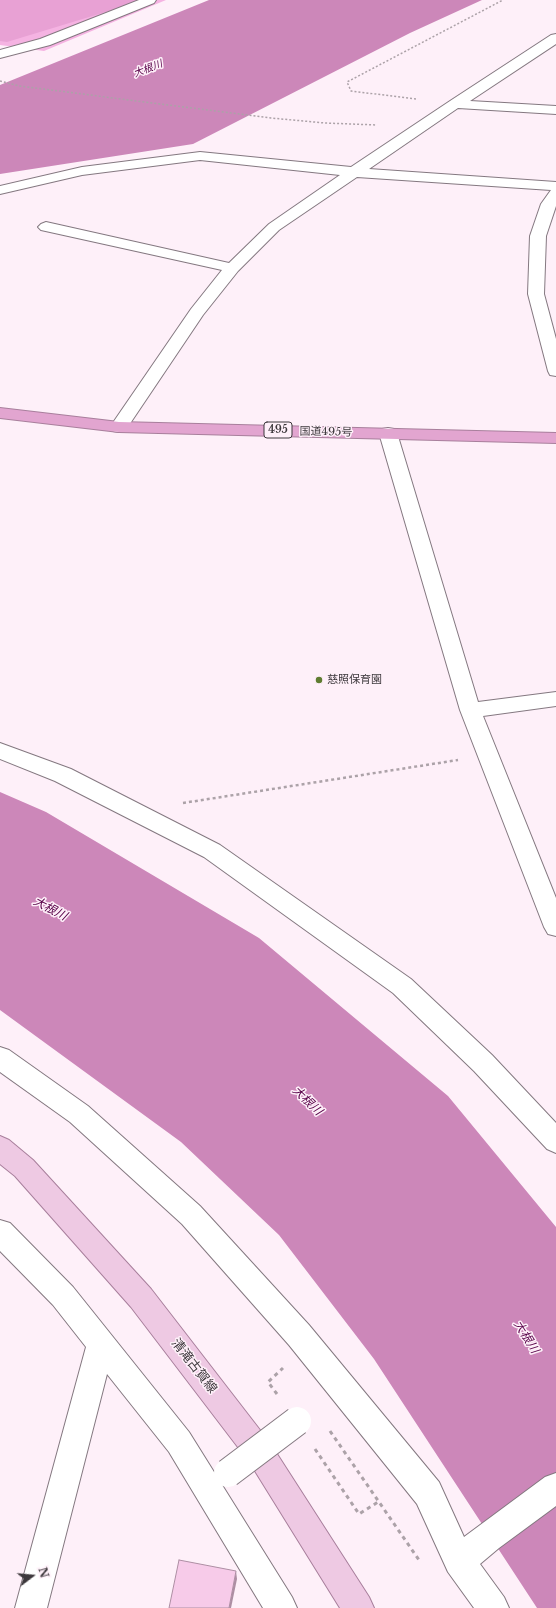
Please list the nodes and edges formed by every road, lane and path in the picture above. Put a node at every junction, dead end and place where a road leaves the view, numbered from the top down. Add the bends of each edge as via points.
1 (150, 0) edge
2 (503, 0) edge
3 (556, 38) edge
4 (0, 54) edge
5 (0, 80) edge
6 (455, 104) junction
7 (556, 110) edge
8 (420, 127) junction
9 (353, 172) junction
10 (556, 186) edge
11 (0, 190) edge
12 (556, 193) edge
13 (46, 227) dead end
14 (232, 268) junction
15 (556, 371) edge
16 (0, 413) edge
17 (119, 427) junction
18 (388, 433) junction
19 (556, 438) edge
20 (556, 700) edge
21 (470, 710) junction
22 (0, 751) edge
23 (488, 756) junction
24 (132, 810) junction
25 (556, 927) edge
26 (0, 1058) edge
27 (556, 1141) edge
28 (0, 1148) edge
29 (0, 1232) edge
30 (101, 1344) junction
31 (290, 1373) dead end
32 (297, 1421) junction
33 (325, 1424) dead end
34 (228, 1473) dead end
35 (556, 1488) edge
36 (378, 1502) junction
37 (460, 1561) junction
38 (31, 1608) edge
39 (281, 1608) edge
40 (358, 1608) edge
41 (493, 1608) edge

1 - 4 street via 45,42
2 - 6 path via 347,82 351,90 362,93
3 - 6 street
5 - 8 path via 19,86 271,118
6 - 7 street
6 - 8 street
8 - 9 street
9 - 10 street
9 - 11 street via 200,156 82,171
9 - 14 street via 274,227
12 - 15 street via 549,204 538,236 536,294
13 - 14 street
14 - 17 street via 197,312
16 - 17 highway, 国道495号 / 495
17 - 18 highway, 国道495号 / 495
18 - 19 highway, 国道495号 / 495
18 - 21 street
20 - 21 street
21 - 23 street
22 - 24 street via 63,775
23 - 24 path
23 - 25 street
24 - 27 street via 212,851 402,986 483,1063
26 - 37 street via 79,1114 196,1221 299,1334 428,1493
28 - 40 main road, 清滝古賀線 via 24,1168 146,1304 260,1453
29 - 30 street via 63,1296
30 - 38 street
30 - 39 street via 179,1442
31 - 32 path via 285,1366 268,1382
32 - 34 street, bridge
32 - 36 path via 359,1514
33 - 36 path
35 - 37 street via 488,1537
36 - 37 path via 430,1576
37 - 41 street

